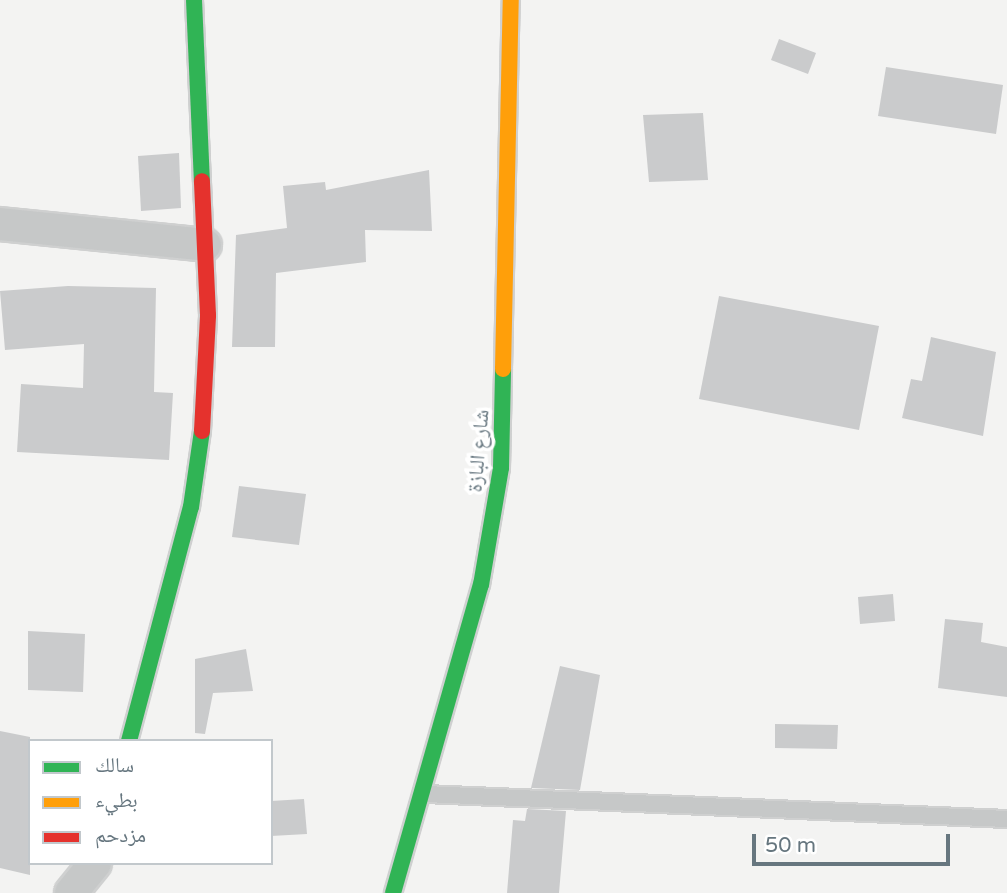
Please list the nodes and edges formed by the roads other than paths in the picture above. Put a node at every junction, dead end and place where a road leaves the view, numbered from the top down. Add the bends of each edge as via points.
1 (194, 0) edge
2 (511, 0) edge
3 (0, 224) edge
4 (205, 245) junction
5 (130, 739) edge
6 (425, 794) junction
7 (1007, 819) edge
8 (93, 865) edge
9 (71, 893) edge
10 (393, 893) edge

1 - 4 main road
2 - 6 main road, شارع البازة via 501,468 481,585
3 - 4 street
4 - 5 main road via 205,408 191,508
6 - 7 lane
6 - 10 main road, شارع البازة
8 - 9 street

